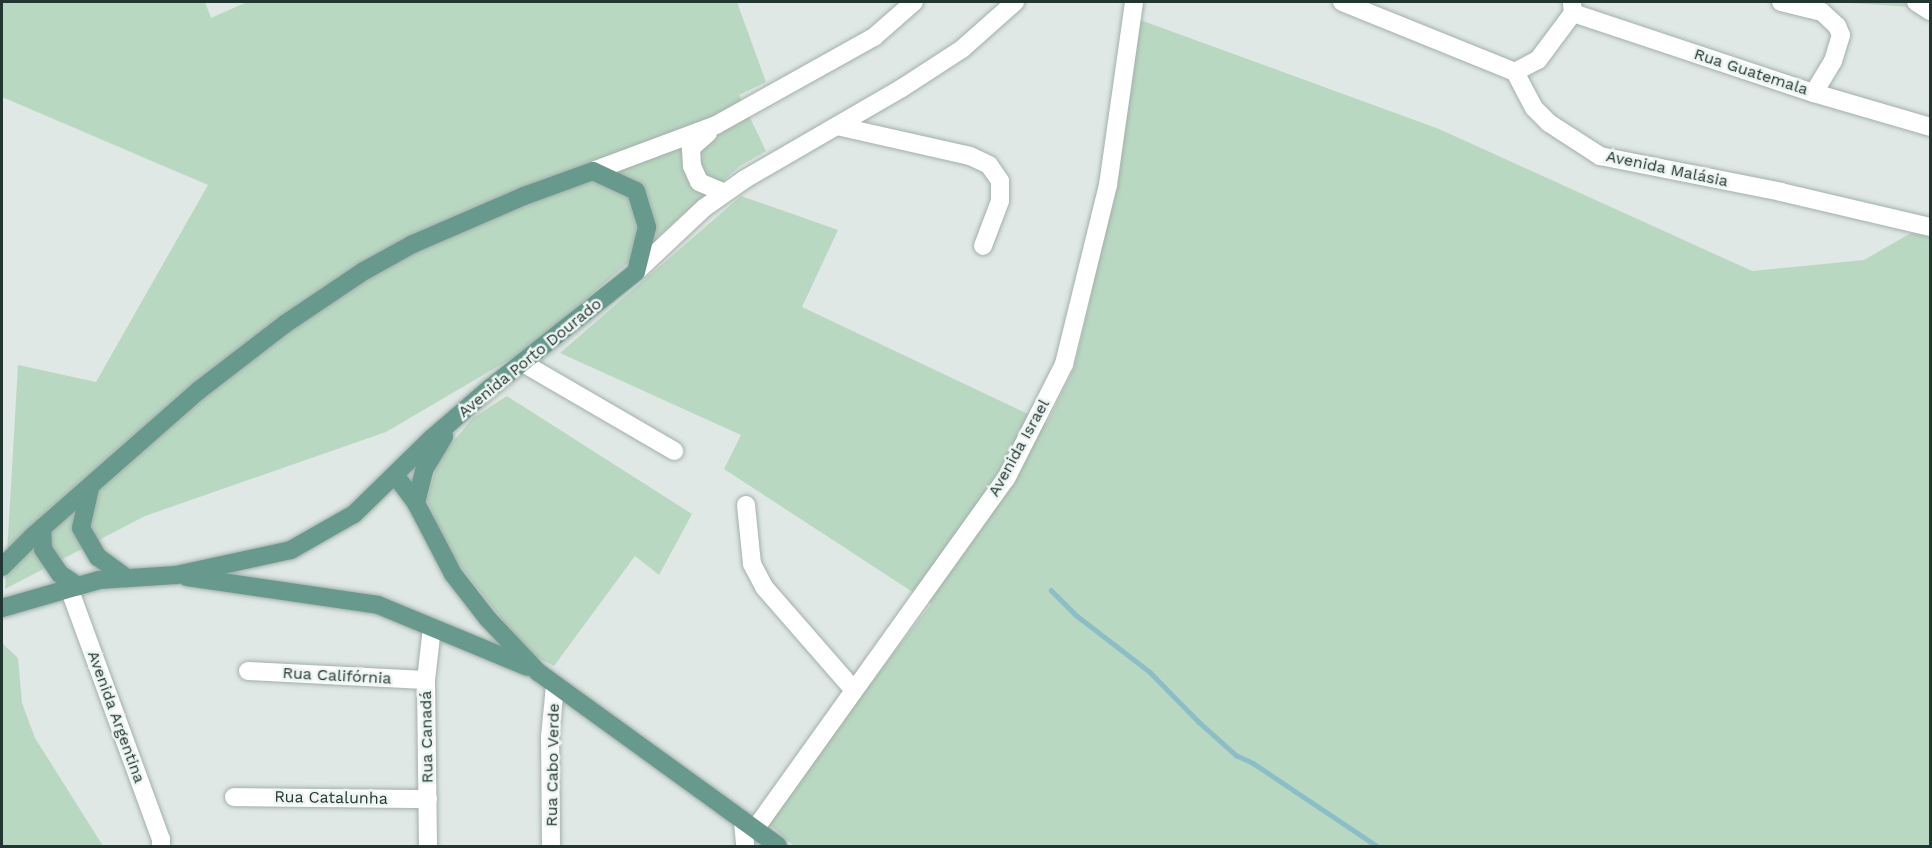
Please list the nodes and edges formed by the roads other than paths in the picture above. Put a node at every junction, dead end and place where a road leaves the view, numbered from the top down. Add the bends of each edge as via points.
1 (914, 2) edge
2 (1015, 2) edge
3 (1134, 2) edge
4 (1342, 2) edge
5 (1781, 2) edge
6 (1916, 2) edge
7 (1573, 7) edge
8 (1930, 11) edge
9 (1515, 72) junction
10 (1814, 93) junction
11 (716, 125) junction
12 (837, 126) junction
13 (1930, 127) edge
14 (593, 171) junction
15 (725, 193) junction
16 (1930, 227) edge
17 (983, 246) dead end
18 (636, 272) junction
19 (523, 363) junction
20 (490, 388) junction
21 (674, 451) dead end
22 (395, 475) junction
23 (90, 488) junction
24 (416, 503) junction
25 (746, 505) dead end
26 (42, 528) junction
27 (2, 567) edge
28 (176, 575) junction
29 (127, 578) junction
30 (73, 587) junction
31 (2, 608) edge
32 (432, 627) junction
33 (248, 671) dead end
34 (538, 672) junction
35 (426, 680) junction
36 (555, 685) junction
37 (854, 690) junction
38 (234, 797) dead end
39 (428, 800) junction
40 (749, 825) junction
41 (161, 846) edge
42 (428, 846) edge
43 (551, 846) edge
44 (745, 846) edge
45 (778, 846) edge

1 - 11 street via 874,37
2 - 12 street, Avenida Porto Dourado via 962,49
3 - 37 street, Avenida Israel via 1108,185 1064,364 1006,479
4 - 9 street
5 - 10 street via 1822,12 1841,35 1833,61
6 - 8 street
7 - 9 street via 1538,60
7 - 10 street, Rua Guatemala
9 - 16 street, Avenida Malásia via 1541,116 1600,156
10 - 13 street, Rua Guatemala
11 - 14 street
11 - 15 street via 691,148 692,166 699,182
12 - 15 street, Avenida Porto Dourado
12 - 17 street via 970,156 989,165 1000,181 1000,201
14 - 18 main road via 636,191 648,227
14 - 23 main road via 413,244 364,272 285,324 198,391
15 - 18 street, Avenida Porto Dourado
18 - 19 main road, Avenida Porto Dourado
19 - 20 main road, Avenida Porto Dourado
19 - 21 street
20 - 22 main road, Avenida Porto Dourado
20 - 24 main road via 441,440 425,468
22 - 24 main road
22 - 28 main road, Avenida Porto Dourado via 354,514 291,550
23 - 26 main road
23 - 29 main road via 81,528 98,557
24 - 34 main road via 453,574 488,619
25 - 37 street via 752,564 764,587
26 - 27 main road
26 - 30 main road via 43,549
28 - 29 main road, Avenida Porto Dourado
28 - 32 main road via 378,605
29 - 30 main road, Avenida Porto Dourado
30 - 31 main road, Avenida Porto Dourado
30 - 41 street, Avenida Argentina
32 - 34 main road
32 - 35 street, Rua Canadá
33 - 35 street, Rua Califórnia
34 - 36 main road
35 - 39 street, Rua Canadá
36 - 40 main road
36 - 43 street, Rua Cabo Verde via 550,737
37 - 40 street, Avenida Israel
38 - 39 street, Rua Catalunha
39 - 42 street, Rua Canadá
40 - 44 street
40 - 45 main road

